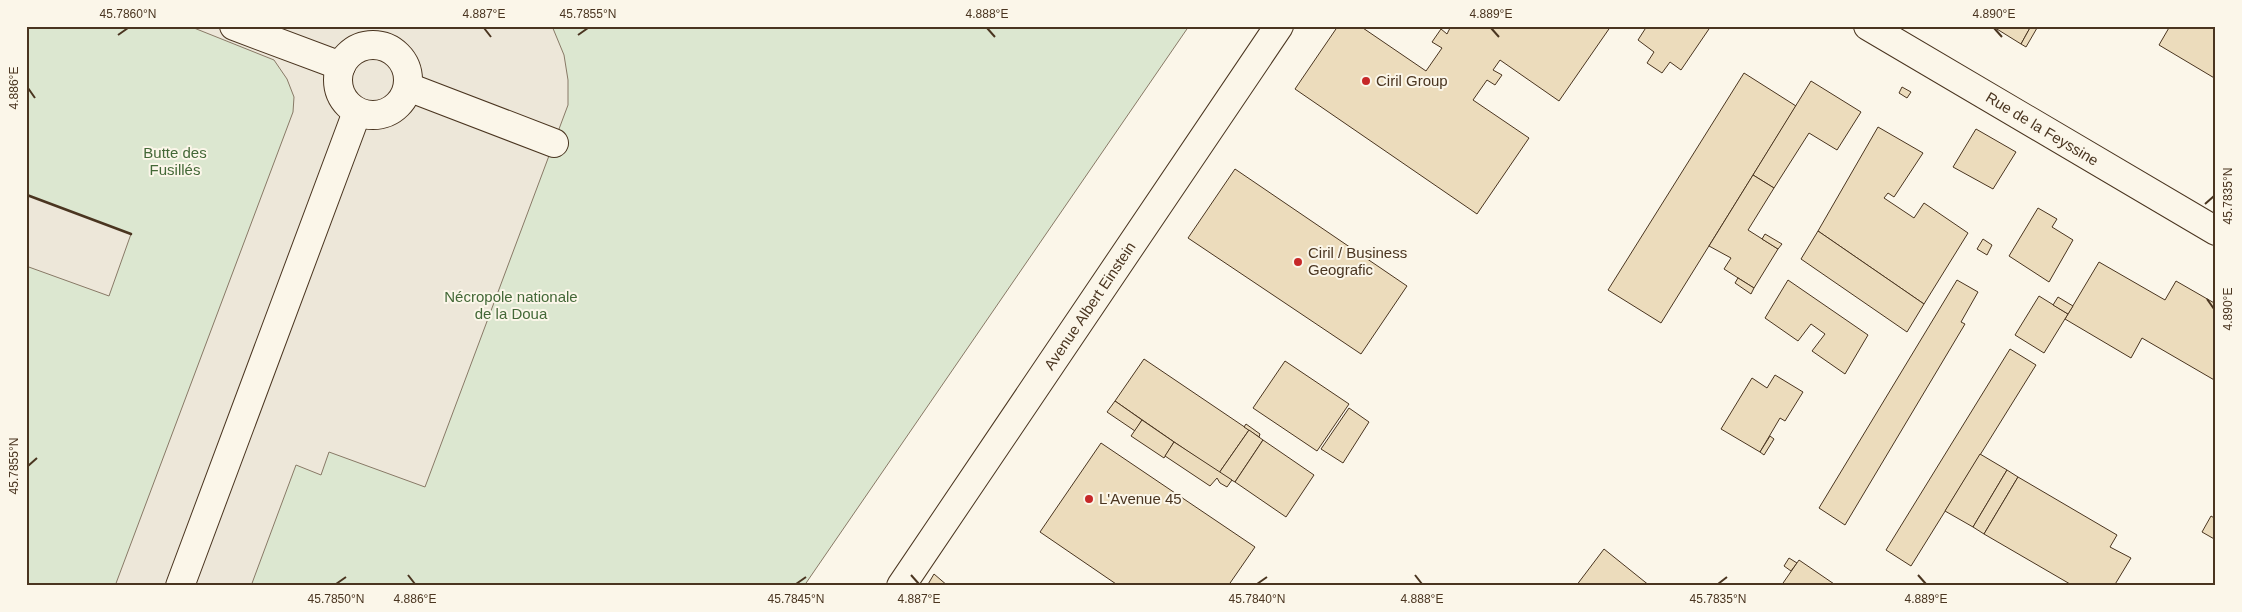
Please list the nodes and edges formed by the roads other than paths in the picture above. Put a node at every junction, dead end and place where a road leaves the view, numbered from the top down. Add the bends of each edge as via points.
1 (234, 26) edge
2 (1278, 26) edge
3 (1868, 26) edge
4 (390, 37) edge
5 (341, 66) junction
6 (408, 88) junction
7 (357, 112) junction
8 (554, 143) dead end
9 (2216, 231) edge
10 (180, 586) edge
11 (901, 586) edge

1 - 5 street
2 - 11 street, Avenue Albert Einstein
3 - 9 street, Rue de la Feyssine
4 - 5 street via 360,47 346,57
4 - 6 street via 404,63
5 - 7 street via 338,76 342,97
6 - 7 street via 394,109 382,114
6 - 8 street
7 - 10 street

